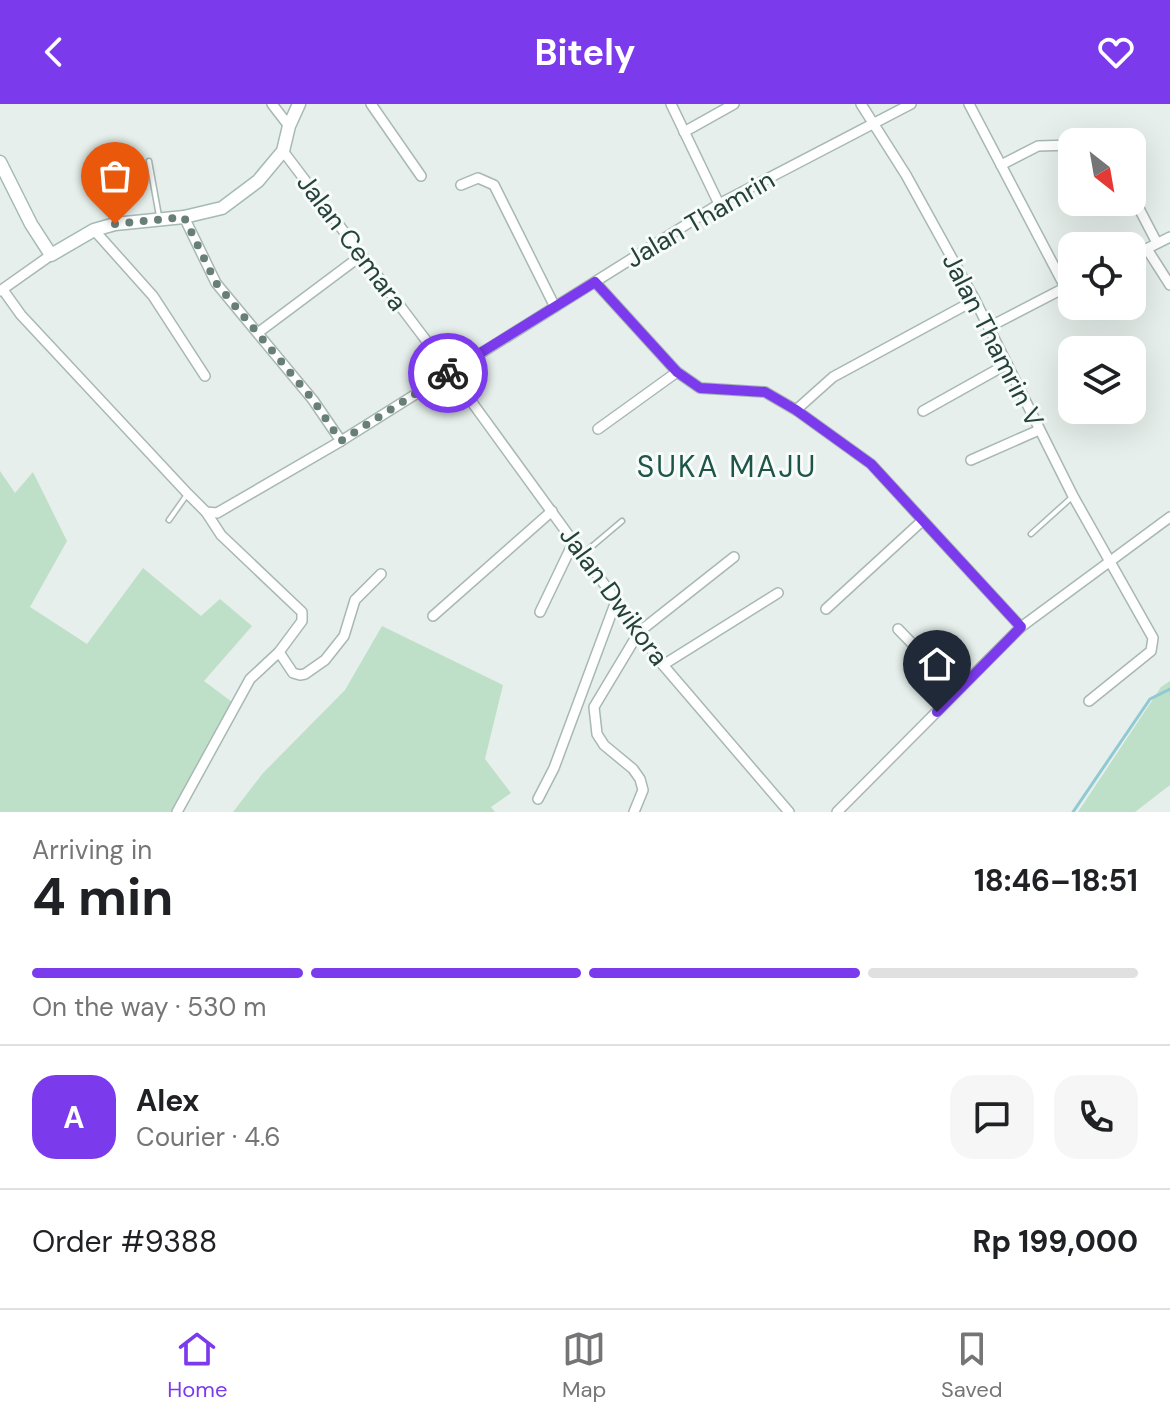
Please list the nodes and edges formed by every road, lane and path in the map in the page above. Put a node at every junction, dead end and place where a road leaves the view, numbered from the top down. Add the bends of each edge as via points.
1 (272, 104) edge
2 (299, 104) edge
3 (371, 104) edge
4 (671, 104) edge
5 (734, 104) edge
6 (861, 104) edge
7 (969, 104) edge
8 (906, 105) edge
9 (872, 124) junction
10 (289, 126) junction
11 (684, 132) junction
12 (1058, 145) edge
13 (283, 151) junction
14 (149, 161) dead end
15 (0, 162) edge
16 (1001, 165) junction
17 (421, 176) dead end
18 (461, 185) dead end
19 (719, 204) junction
20 (1143, 216) edge
21 (184, 217) junction
22 (159, 219) junction
23 (94, 230) junction
24 (1170, 237) edge
25 (1157, 243) junction
26 (1147, 249) joint
27 (51, 255) junction
28 (362, 255) junction
29 (1058, 266) edge
30 (595, 282) junction
31 (1170, 285) edge
32 (1, 290) edge
33 (1058, 292) edge
34 (975, 300) junction
35 (555, 307) junction
36 (989, 327) junction
37 (259, 332) junction
38 (1007, 364) junction
39 (450, 372) junction
40 (677, 372) junction
41 (205, 376) dead end
42 (796, 410) junction
43 (923, 411) dead end
44 (598, 429) dead end
45 (1039, 430) junction
46 (341, 441) junction
47 (971, 460) dead end
48 (188, 494) junction
49 (1073, 496) junction
50 (552, 511) junction
51 (206, 512) junction
52 (1170, 517) edge
53 (169, 520) dead end
54 (622, 521) dead end
55 (922, 521) junction
56 (1031, 534) dead end
57 (574, 541) junction
58 (583, 554) junction
59 (734, 557) dead end
60 (1109, 560) junction
61 (381, 574) dead end
62 (778, 593) dead end
63 (616, 601) junction
64 (826, 609) dead end
65 (540, 612) dead end
66 (433, 616) dead end
67 (1021, 627) junction
68 (898, 629) dead end
69 (639, 632) junction
70 (279, 652) junction
71 (663, 665) junction
72 (957, 690) junction
73 (1089, 701) dead end
74 (538, 799) dead end
75 (177, 812) edge
76 (634, 812) edge
77 (789, 812) edge
78 (837, 812) edge

1 - 10 street
2 - 10 street, Jalan Cemara
3 - 17 street
4 - 11 street
5 - 11 street
6 - 9 street, Jalan Thamrin V
7 - 16 street
8 - 9 street, Jalan Thamrin
9 - 19 street, Jalan Thamrin
9 - 34 street, Jalan Thamrin V
10 - 13 street, Jalan Cemara
11 - 19 street
12 - 16 street via 1038,146
13 - 21 street, Jalan Cemara via 258,181 222,208
13 - 28 street, Jalan Cemara
14 - 22 lane
15 - 27 street
16 - 29 street
18 - 35 street via 478,178 494,185
19 - 30 street, Jalan Thamrin
20 - 25 street
21 - 22 street, Jalan Cemara
21 - 37 street via 216,283
22 - 23 street, Jalan Cemara
23 - 27 street, Jalan Cemara
23 - 41 street via 153,296
24 - 25 street
25 - 26 street
26 - 31 street
27 - 32 street, Jalan Cemara
28 - 37 street
28 - 39 street, Jalan Cemara
30 - 35 street, Jalan Thamrin
30 - 40 street
32 - 48 street
33 - 36 street
34 - 36 street, Jalan Thamrin V
34 - 42 street via 833,377
35 - 39 street, Jalan Thamrin
36 - 38 street, Jalan Thamrin V
37 - 46 street
38 - 43 street
38 - 45 street, Jalan Thamrin V
39 - 46 street, Jalan Thamrin
39 - 50 street, Jalan Dwikora
40 - 42 street via 700,388 765,392
40 - 44 street
42 - 55 street via 871,464
45 - 47 street
45 - 49 street, Jalan Thamrin V
46 - 51 street, Jalan Thamrin via 217,513
48 - 51 street
48 - 53 lane
49 - 56 lane
49 - 60 street, Jalan Thamrin V
50 - 57 street, Jalan Dwikora
50 - 66 street
51 - 70 street via 221,535 302,612 302,621
52 - 60 street
54 - 58 lane
55 - 64 street
55 - 67 street
57 - 58 street, Jalan Dwikora
57 - 65 street
58 - 63 street, Jalan Dwikora
59 - 69 street
60 - 67 street
60 - 73 street, Jalan Thamrin V via 1153,638 1153,647
61 - 70 street via 355,600 344,636 325,660 300,675
62 - 71 street
63 - 69 street, Jalan Dwikora
63 - 74 street
67 - 72 street
68 - 72 street
69 - 71 street, Jalan Dwikora
69 - 76 street via 600,695 593,718 604,745 640,779 643,790
70 - 75 street via 250,679
71 - 77 street, Jalan Dwikora
72 - 78 street

